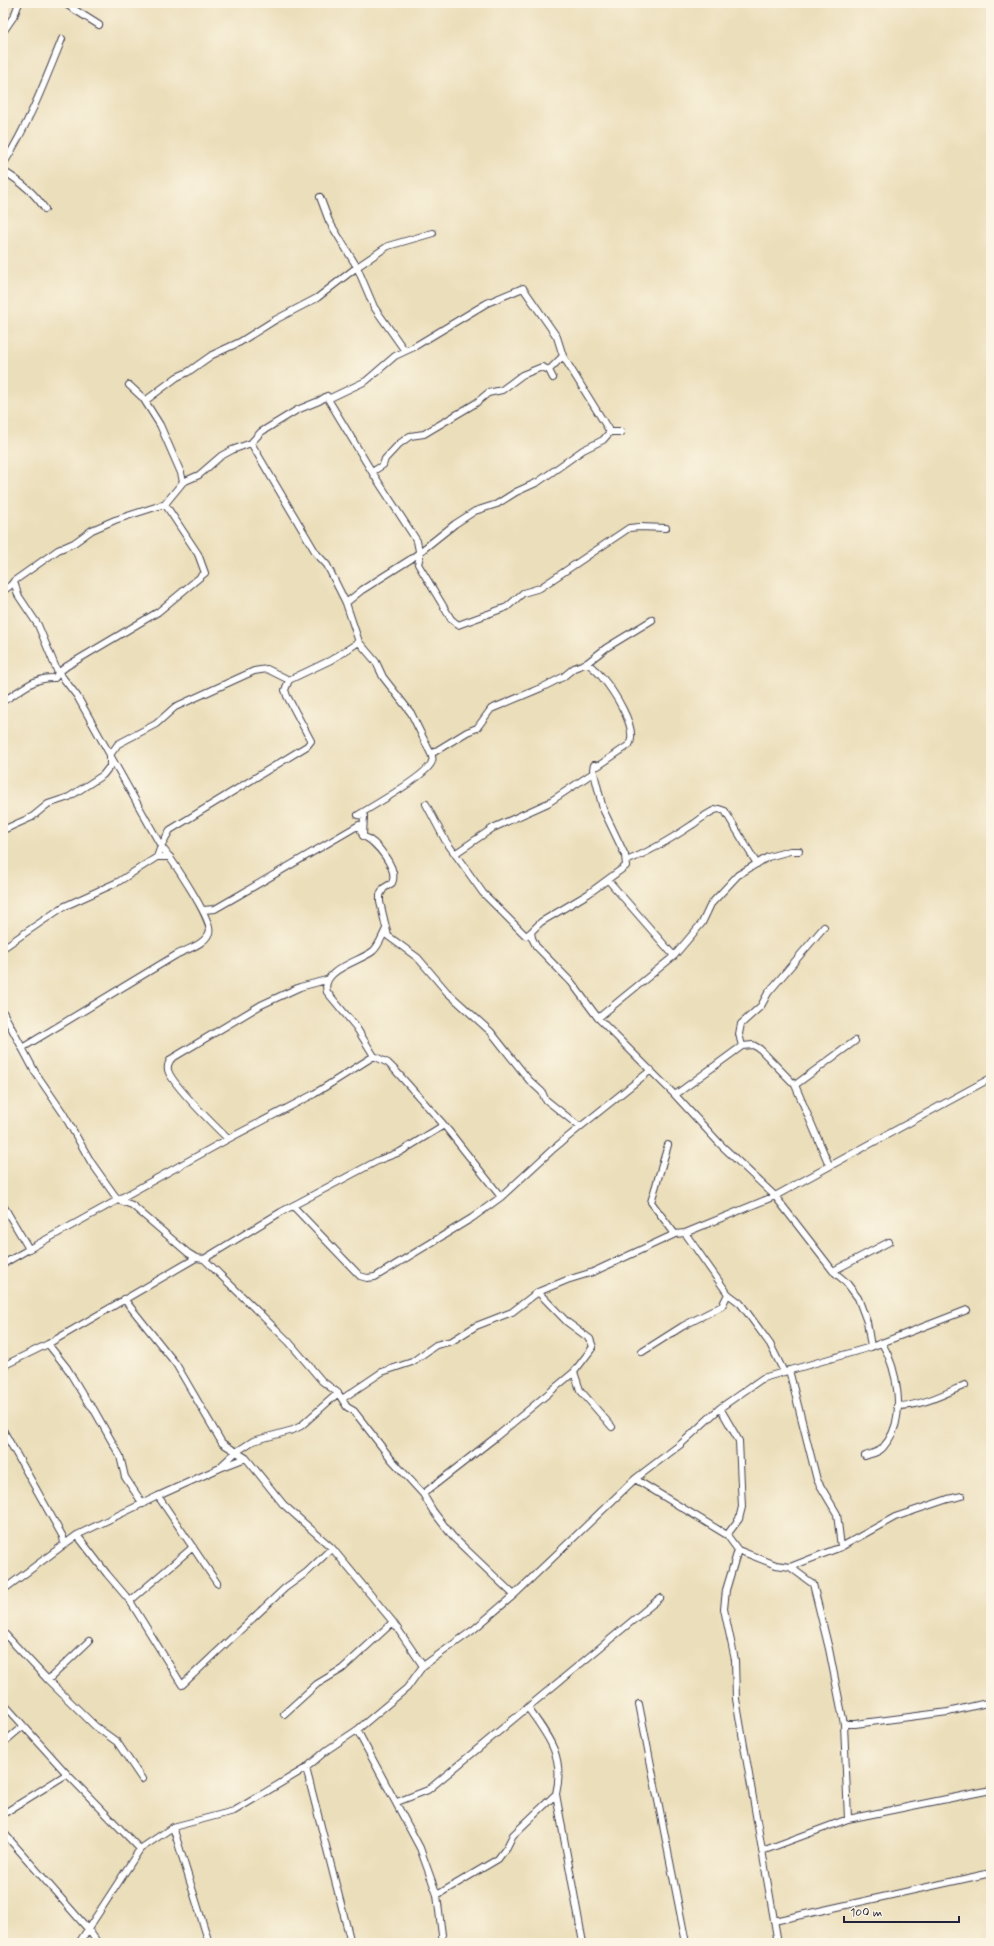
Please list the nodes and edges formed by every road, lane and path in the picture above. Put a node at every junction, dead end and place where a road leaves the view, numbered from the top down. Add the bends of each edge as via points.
1 (19, 3) edge
2 (64, 3) edge
3 (99, 26) dead end
4 (3, 32) edge
5 (62, 39) dead end
6 (3, 165) edge
7 (3, 171) edge
8 (320, 198) dead end
9 (46, 208) dead end
10 (433, 233) dead end
11 (357, 267) junction
12 (405, 351) junction
13 (563, 356) junction
14 (549, 370) junction
15 (553, 378) dead end
16 (129, 385) dead end
17 (328, 399) junction
18 (145, 401) junction
19 (610, 432) junction
20 (621, 432) dead end
21 (251, 443) junction
22 (372, 472) junction
23 (183, 482) junction
24 (165, 504) junction
25 (666, 528) dead end
26 (419, 552) junction
27 (14, 581) junction
28 (3, 591) edge
29 (346, 604) junction
30 (652, 620) dead end
31 (359, 642) junction
32 (587, 663) junction
33 (58, 674) junction
34 (289, 680) junction
35 (3, 700) edge
36 (431, 754) junction
37 (110, 755) junction
38 (593, 773) junction
39 (426, 804) dead end
40 (3, 830) edge
41 (363, 836) junction
42 (161, 846) junction
43 (799, 851) dead end
44 (456, 853) junction
45 (157, 857) junction
46 (170, 857) junction
47 (626, 862) junction
48 (757, 864) junction
49 (608, 880) junction
50 (203, 910) junction
51 (824, 927) dead end
52 (386, 929) junction
53 (531, 932) junction
54 (3, 948) edge
55 (674, 956) junction
56 (326, 980) junction
57 (3, 1012) edge
58 (598, 1018) junction
59 (855, 1040) dead end
60 (742, 1046) junction
61 (22, 1048) junction
62 (374, 1056) junction
63 (651, 1070) junction
64 (991, 1078) edge
65 (795, 1085) junction
66 (675, 1095) junction
67 (444, 1125) junction
68 (580, 1127) junction
69 (228, 1139) junction
70 (668, 1145) dead end
71 (829, 1165) junction
72 (775, 1196) junction
73 (501, 1197) junction
74 (118, 1200) junction
75 (3, 1205) edge
76 (293, 1206) junction
77 (675, 1234) junction
78 (686, 1234) junction
79 (889, 1242) dead end
80 (29, 1249) junction
81 (196, 1258) junction
82 (204, 1259) junction
83 (3, 1264) edge
84 (833, 1271) junction
85 (538, 1292) junction
86 (728, 1294) junction
87 (124, 1299) junction
88 (967, 1310) dead end
89 (882, 1343) junction
90 (48, 1344) junction
91 (870, 1347) junction
92 (642, 1352) dead end
93 (3, 1366) edge
94 (786, 1371) junction
95 (574, 1372) junction
96 (965, 1385) dead end
97 (338, 1393) junction
98 (342, 1399) junction
99 (896, 1406) junction
100 (720, 1408) junction
101 (612, 1427) dead end
102 (3, 1430) edge
103 (236, 1452) junction
104 (865, 1456) dead end
105 (246, 1458) junction
106 (220, 1468) junction
107 (635, 1479) junction
108 (424, 1494) junction
109 (158, 1496) junction
110 (962, 1496) dead end
111 (143, 1504) junction
112 (77, 1535) junction
113 (727, 1535) junction
114 (64, 1544) junction
115 (193, 1547) junction
116 (841, 1547) junction
117 (332, 1548) junction
118 (738, 1550) junction
119 (790, 1567) junction
120 (217, 1583) dead end
121 (3, 1590) edge
122 (514, 1595) junction
123 (660, 1598) dead end
124 (130, 1601) junction
125 (393, 1622) junction
126 (3, 1632) edge
127 (90, 1641) dead end
128 (423, 1666) junction
129 (48, 1680) junction
130 (991, 1702) edge
131 (3, 1703) edge
132 (639, 1704) dead end
133 (528, 1708) junction
134 (284, 1714) dead end
135 (844, 1724) junction
136 (23, 1726) junction
137 (357, 1730) junction
138 (3, 1743) edge
139 (306, 1768) junction
140 (67, 1774) junction
141 (142, 1779) dead end
142 (991, 1790) edge
143 (556, 1794) junction
144 (397, 1802) junction
145 (3, 1814) edge
146 (848, 1819) junction
147 (173, 1827) junction
148 (3, 1832) edge
149 (140, 1849) junction
150 (762, 1851) junction
151 (991, 1873) edge
152 (437, 1895) junction
153 (774, 1921) junction
154 (88, 1929) junction
155 (79, 1943) edge
156 (98, 1943) edge
157 (209, 1943) edge
158 (351, 1943) edge
159 (443, 1943) edge
160 (583, 1943) edge
161 (686, 1943) edge
162 (778, 1943) edge

1 - 4 street
2 - 3 street
5 - 6 street via 34,111
7 - 9 street via 27,187
8 - 11 street via 329,221
10 - 11 street via 388,246
11 - 12 street via 374,307
11 - 18 street via 318,298 212,355
12 - 13 street via 487,303 523,288 557,337
12 - 17 street via 389,360 366,381
13 - 14 street
13 - 19 street
14 - 15 street
14 - 22 street via 542,367 522,375 510,386 488,393 424,434 410,436 385,459 383,465
16 - 18 street
17 - 21 street via 327,396 290,414 257,435
17 - 22 street
18 - 23 street via 164,432
19 - 20 street
19 - 26 street via 603,440 583,450 538,482 497,504 475,511
21 - 23 street via 225,454 200,475
21 - 29 street via 316,553 327,565
22 - 26 street via 392,506 414,535
23 - 24 street
24 - 27 street via 92,530
24 - 33 street via 198,554 205,573 158,612 92,650
25 - 26 street via 629,528 540,588 523,593 508,607 458,625 451,619 423,575 418,564
26 - 29 street via 362,590
27 - 28 street
27 - 33 street via 18,595 38,625
29 - 31 street
30 - 32 street via 606,648
31 - 34 street via 331,660
31 - 36 street via 411,713
32 - 36 street via 541,688 491,709 477,728
32 - 38 street via 600,674 612,691 628,722 631,736 631,741 625,748 598,766 594,766
33 - 35 street via 31,682
33 - 37 street via 77,696
34 - 37 street via 267,669 254,671 175,707 156,724 118,744
34 - 42 street via 287,696 311,741 298,752 170,830
36 - 41 street via 430,765 414,780 358,815 364,816
37 - 40 street via 110,766 103,775 69,797 48,804 32,817
37 - 42 street
38 - 44 street via 548,803 493,828
38 - 47 street via 603,809
39 - 44 street via 445,840
41 - 50 street via 359,825 352,828 215,909
41 - 52 street via 378,846 394,875 392,883 384,888 380,895
42 - 45 street
42 - 46 street
43 - 48 street via 768,857
44 - 53 street via 483,893 526,936
45 - 46 street
45 - 54 street via 118,882 63,907
46 - 50 street
47 - 48 street via 719,809 725,811
47 - 49 street via 626,866
48 - 55 street via 738,875 711,904 702,923
49 - 53 street via 541,922
49 - 55 street
50 - 61 street via 210,930 201,943 176,955
51 - 60 street via 768,993 761,1006 741,1024 739,1034
52 - 56 street via 373,950
52 - 68 street via 388,936 418,958 447,992 491,1032 529,1080 542,1092 545,1099
53 - 58 street via 536,946 572,983
55 - 58 street
56 - 62 street via 327,992 356,1027
56 - 69 street via 300,987 261,1005 171,1058 167,1065 168,1072 191,1102
57 - 61 street
58 - 63 street
59 - 65 street
60 - 65 street via 753,1045 760,1049
60 - 66 street
61 - 74 street via 91,1162
62 - 67 street via 388,1063
62 - 69 street via 314,1094
63 - 66 street
63 - 68 street
64 - 71 street
65 - 71 street
66 - 72 street via 721,1145
67 - 73 street
67 - 76 street via 400,1152 379,1160
68 - 73 street
69 - 74 street
70 - 77 street via 651,1202
71 - 72 street
72 - 78 street
72 - 84 street
73 - 76 street via 472,1218 387,1270 375,1277 367,1278 360,1276
74 - 80 street
74 - 81 street via 132,1205
75 - 80 street
76 - 82 street
77 - 78 street
77 - 85 street via 594,1272
78 - 86 street
79 - 84 street
80 - 83 street
81 - 82 street
81 - 87 street
82 - 97 street via 289,1342 322,1381
84 - 91 street via 846,1282 858,1298 867,1322
85 - 95 street via 568,1322 590,1339 593,1347
85 - 98 street via 512,1312 436,1345 412,1362 382,1372
86 - 92 street via 722,1306 683,1326
86 - 94 street via 740,1304 753,1321
87 - 90 street
87 - 103 street via 176,1364 222,1443
88 - 89 street
89 - 91 street
89 - 99 street via 894,1372 898,1391
90 - 93 street
90 - 111 street via 93,1408 120,1456 125,1477
91 - 94 street
94 - 100 street via 763,1378
94 - 116 street via 817,1480 837,1514
95 - 101 street via 580,1390
95 - 108 street
96 - 99 street via 930,1401 912,1406
97 - 98 street
97 - 103 street via 301,1426 262,1438
98 - 108 street via 392,1460
99 - 104 street via 894,1432 881,1450
100 - 107 street
100 - 113 street via 739,1441 742,1508 739,1519
102 - 114 street via 63,1537
103 - 105 street
103 - 106 street
105 - 106 street
105 - 117 street via 283,1504
106 - 109 street
107 - 113 street
107 - 122 street
108 - 122 street via 432,1511 452,1536
109 - 111 street
109 - 115 street
110 - 116 street via 895,1517
111 - 112 street
112 - 114 street
112 - 124 street
113 - 118 street
114 - 121 street
115 - 120 street
115 - 124 street
116 - 119 street
117 - 124 street via 307,1572 285,1588 182,1685
117 - 125 street
118 - 119 street via 776,1565
118 - 150 street via 726,1590 724,1610 735,1660 736,1699
119 - 135 street via 813,1584
122 - 128 street via 473,1630
123 - 133 street
125 - 128 street
125 - 134 street via 342,1669 317,1684
126 - 129 street
127 - 129 street
128 - 137 street via 407,1688
129 - 141 street via 95,1726 117,1742
130 - 135 street via 948,1712
131 - 136 street
132 - 161 street
133 - 143 street via 549,1737 556,1756 560,1778
133 - 144 street via 428,1790
135 - 146 street
136 - 138 street
136 - 140 street
137 - 139 street
137 - 144 street
139 - 147 street via 234,1811
139 - 158 street
140 - 145 street
140 - 149 street
142 - 146 street
143 - 152 street via 513,1835 498,1859
143 - 160 street
144 - 152 street via 420,1848
146 - 150 street
147 - 149 street
147 - 157 street
148 - 154 street
149 - 154 street
150 - 153 street
151 - 153 street
152 - 159 street
153 - 162 street
154 - 155 street
154 - 156 street

